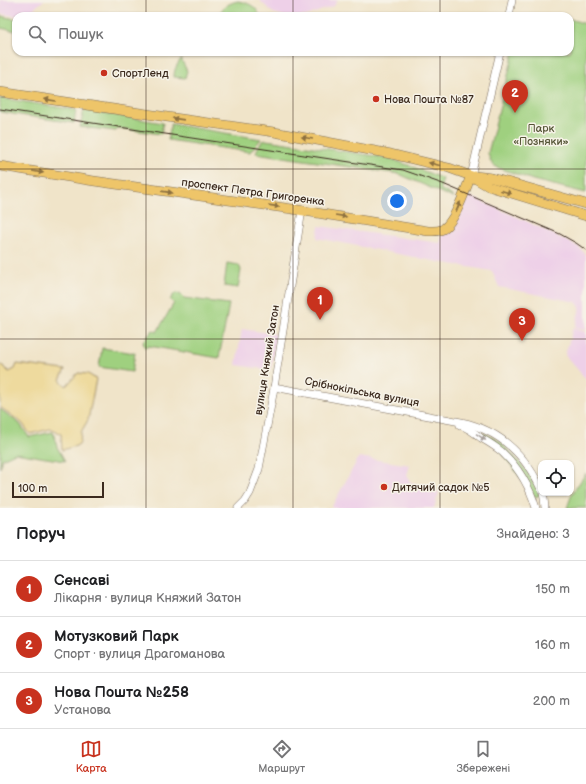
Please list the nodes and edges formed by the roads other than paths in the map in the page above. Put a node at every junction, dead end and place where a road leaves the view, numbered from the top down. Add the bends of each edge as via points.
1 (512, 0) edge
2 (510, 12) edge
3 (499, 56) edge
4 (0, 92) edge
5 (0, 166) edge
6 (471, 176) junction
7 (586, 204) edge
8 (302, 210) junction
9 (585, 216) edge
10 (274, 387) junction
11 (447, 420) junction
12 (538, 483) edge
13 (543, 496) edge
14 (238, 508) edge
15 (536, 508) edge
16 (545, 508) edge

1 - 2 street
3 - 6 street
6 -> 4 main road via 400,156 318,140
5 -> 8 main road, проспект Петра Григоренка
6 - 7 main road via 492,178
8 -> 6 main road, проспект Петра Григоренка via 436,231 450,222
6 -> 9 main road via 488,186
8 - 10 street, вулиця Княжий Затон
10 - 11 street, Срібнокільська вулиця
10 - 14 street, вулиця Княжий Затон via 259,469 250,493
11 - 12 street, Срібнокільська вулиця via 478,426 501,438 514,449
11 -> 15 street, Срібнокільська вулиця via 466,427 504,455 523,479
13 - 16 street

